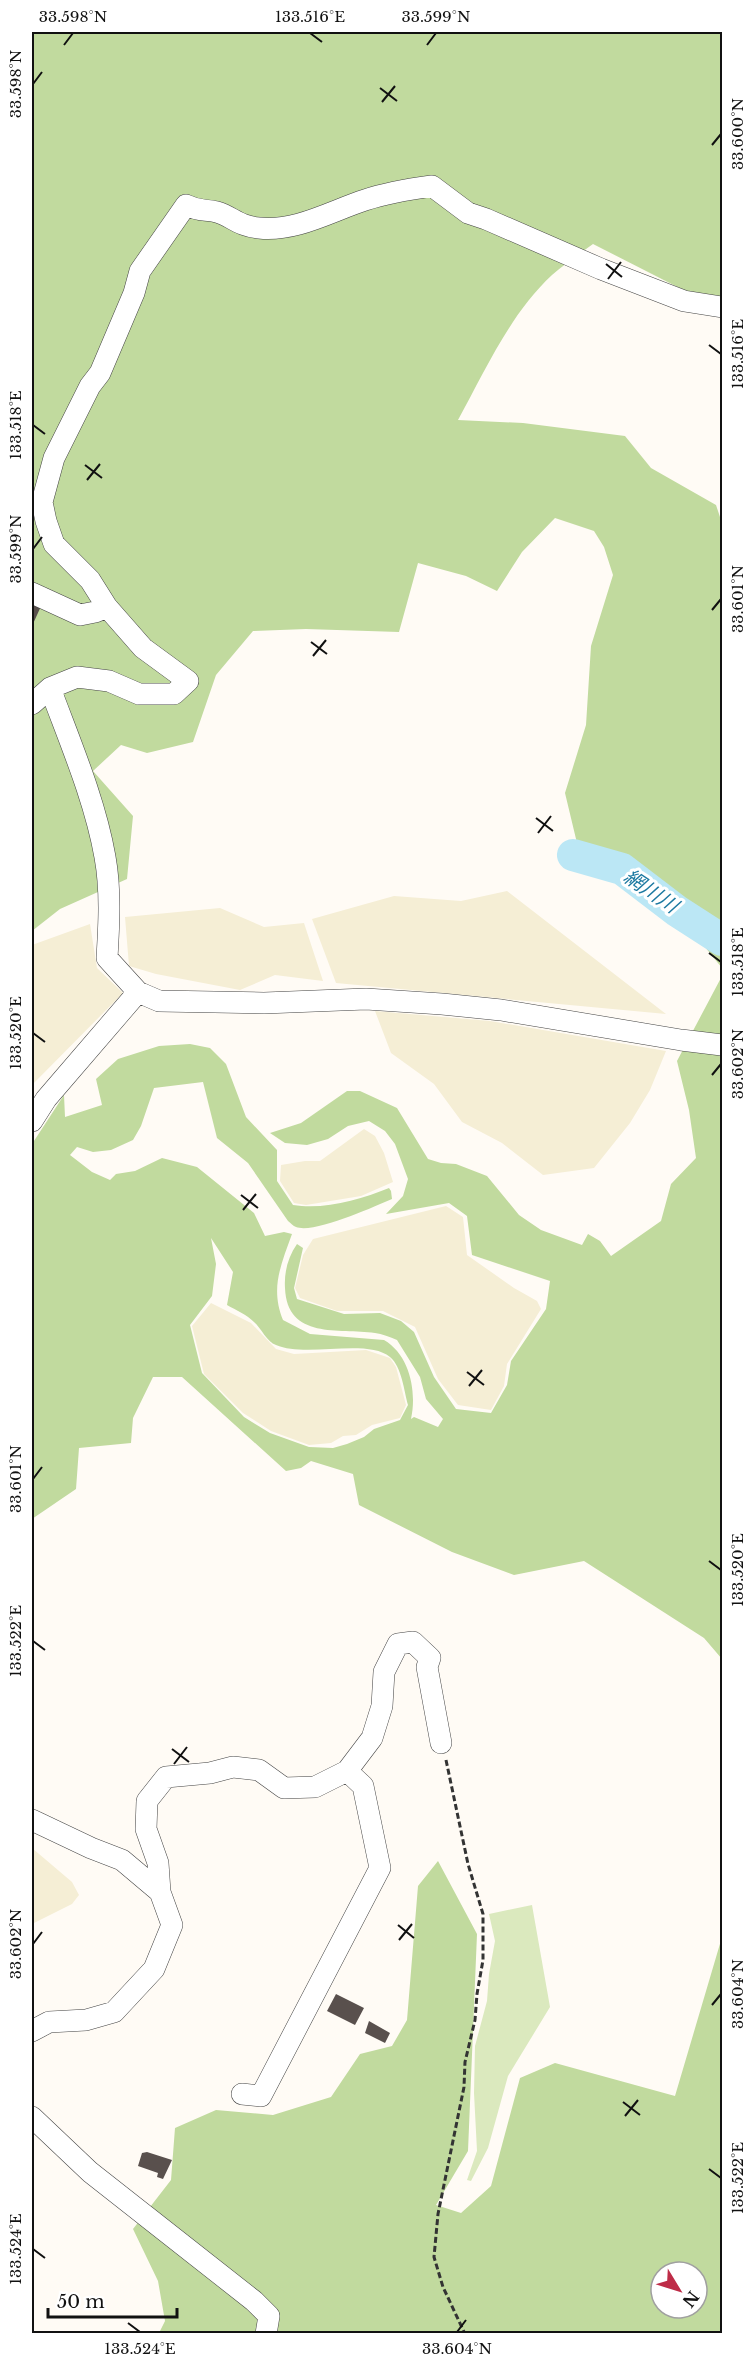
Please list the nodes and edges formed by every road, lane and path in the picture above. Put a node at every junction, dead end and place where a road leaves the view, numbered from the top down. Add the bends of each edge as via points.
1 (723, 307) edge
2 (32, 593) edge
3 (107, 607) junction
4 (50, 688) junction
5 (32, 704) edge
6 (138, 992) junction
7 (723, 1045) edge
8 (32, 1121) edge
9 (441, 1743) joint
10 (347, 1771) junction
11 (32, 1820) edge
12 (160, 1892) junction
13 (32, 2031) edge
14 (242, 2094) dead end
15 (32, 2117) edge
16 (266, 2334) edge
17 (465, 2334) edge

1 - 3 street via 684,301 601,269 468,213 432,186 364,200 290,227 242,226 217,213 186,205 140,271 100,373 54,458 42,502 54,544 90,580
2 - 3 street via 80,615
3 - 4 street via 143,648 188,681 174,694 139,694 109,681 77,677
4 - 5 street
4 - 6 street via 83,777 105,858 107,958
6 - 7 street via 159,1001 264,1003 366,999 465,1006
6 - 8 street via 46,1099
9 - 10 street via 427,1666 430,1658 413,1642 398,1644 384,1672 382,1706 372,1738
9 - 17 path via 483,1914 483,1960 475,2020 438,2214 434,2257
10 - 12 street via 315,1787 284,1788 259,1770 233,1767 166,1777 147,1802 146,1829 159,1863
10 - 14 street via 363,1786 380,1869 261,2096
11 - 12 street via 122,1860
12 - 13 street via 172,1925 153,1970 114,2012 86,2020 49,2022
15 - 16 street via 90,2172 254,2301 269,2316

